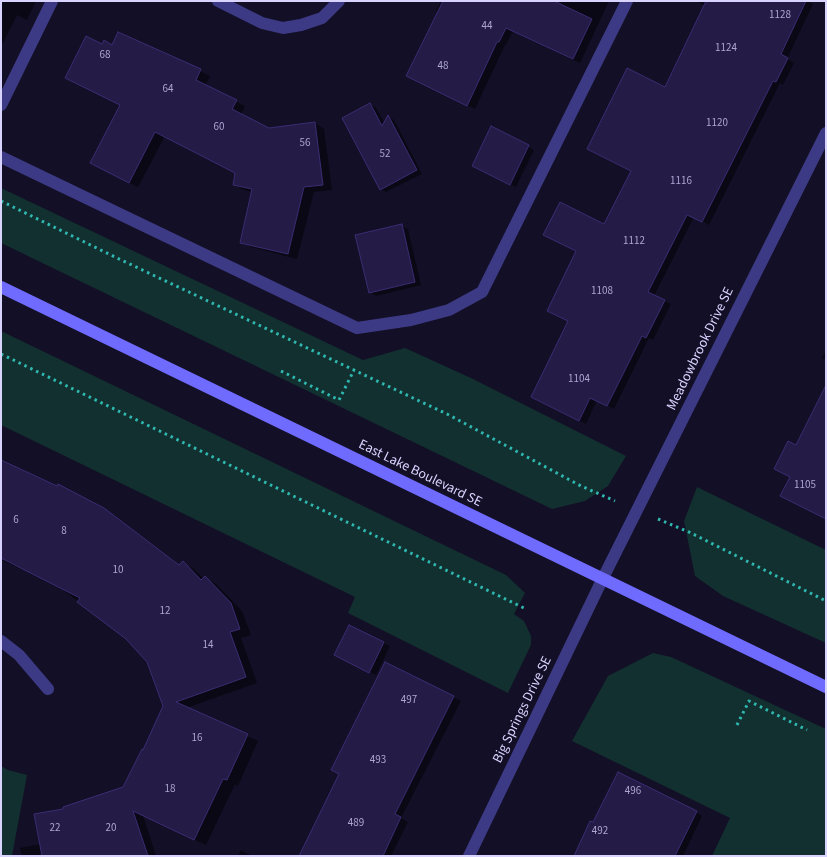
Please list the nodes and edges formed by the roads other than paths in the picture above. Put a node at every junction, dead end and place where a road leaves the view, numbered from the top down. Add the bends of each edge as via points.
1 (52, 1) edge
2 (218, 1) edge
3 (339, 1) edge
4 (627, 1) edge
5 (1, 105) edge
6 (826, 133) edge
7 (1, 157) edge
8 (1, 287) edge
9 (603, 578) junction
10 (1, 641) edge
11 (826, 687) edge
12 (48, 689) dead end
13 (469, 856) edge

1 - 5 street
2 - 3 street via 262,23 283,28 322,18
4 - 7 street via 482,292 449,310 411,320 357,328
6 - 9 street, Meadowbrook Drive SE
8 - 9 main road, East Lake Boulevard SE
9 - 11 main road, East Lake Boulevard SE
9 - 13 street, Big Springs Drive SE
10 - 12 street via 19,655

